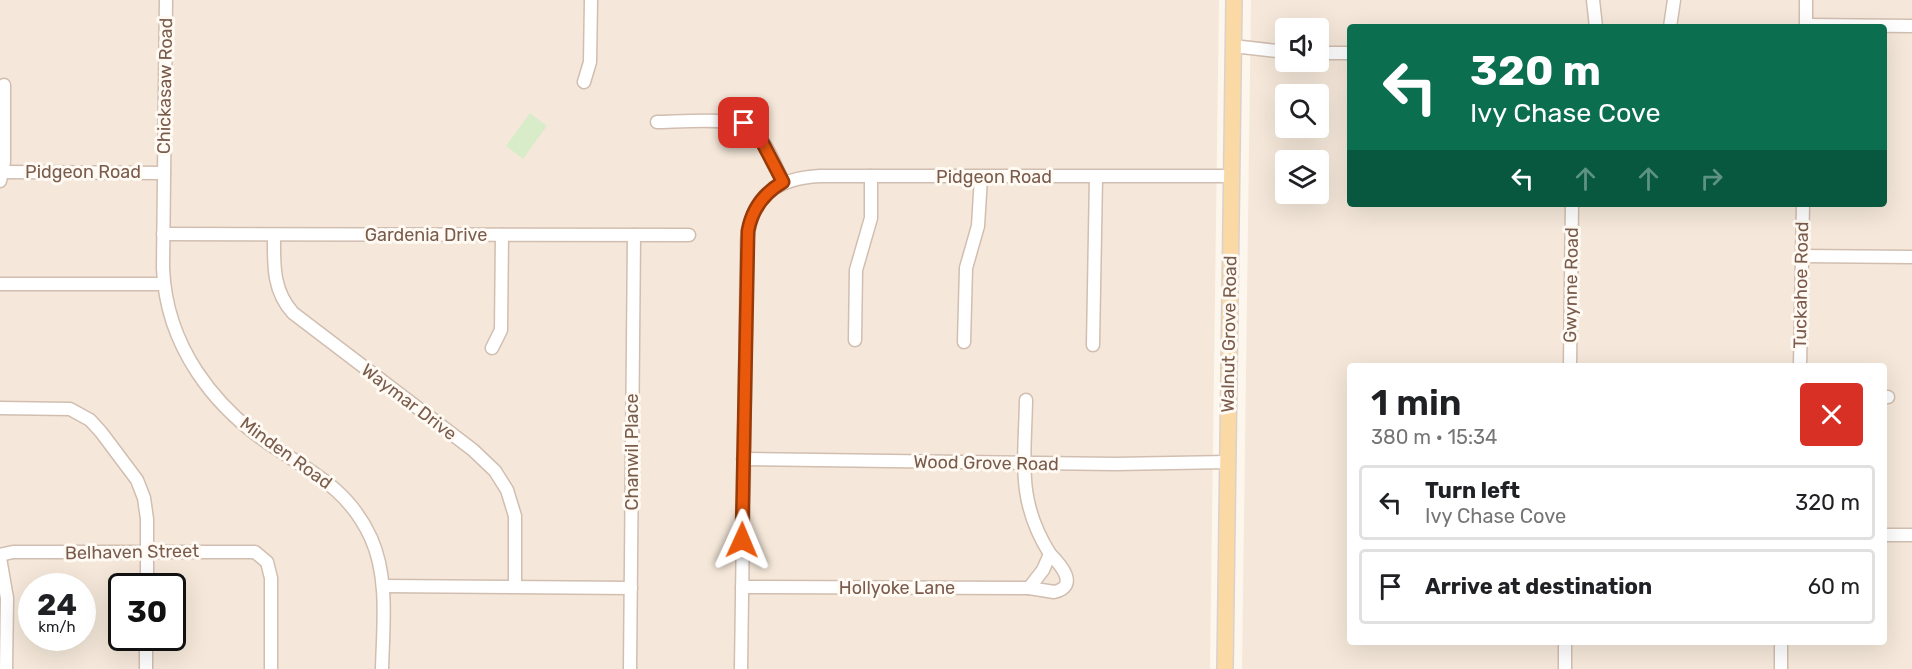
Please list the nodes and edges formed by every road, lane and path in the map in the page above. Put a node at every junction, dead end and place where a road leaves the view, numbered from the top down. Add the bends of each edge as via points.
1 (166, 0) edge
2 (591, 0) edge
3 (1234, 0) edge
4 (1593, 0) edge
5 (1674, 0) edge
6 (1806, 0) edge
7 (1596, 24) edge
8 (1670, 24) edge
9 (1806, 24) edge
10 (1887, 26) edge
11 (1912, 26) edge
12 (1233, 46) junction
13 (1275, 51) edge
14 (1329, 52) edge
15 (1347, 53) edge
16 (584, 81) dead end
17 (4, 85) dead end
18 (657, 122) dead end
19 (164, 172) junction
20 (2, 176) edge
21 (871, 176) junction
22 (981, 177) junction
23 (1096, 177) junction
24 (1231, 177) junction
25 (783, 182) junction
26 (1572, 207) edge
27 (1803, 207) edge
28 (163, 234) junction
29 (274, 235) junction
30 (502, 235) junction
31 (634, 235) junction
32 (689, 236) dead end
33 (1802, 256) junction
34 (1912, 257) edge
35 (0, 284) edge
36 (163, 284) junction
37 (855, 340) dead end
38 (963, 342) dead end
39 (1092, 345) dead end
40 (492, 348) dead end
41 (1570, 363) edge
42 (1800, 363) edge
43 (1026, 400) dead end
44 (0, 408) edge
45 (743, 459) junction
46 (1228, 462) junction
47 (1025, 463) junction
48 (1887, 535) edge
49 (1912, 535) edge
50 (147, 554) junction
51 (1050, 554) junction
52 (0, 556) edge
53 (147, 573) edge
54 (382, 585) junction
55 (515, 586) junction
56 (742, 587) junction
57 (631, 588) junction
58 (1029, 588) junction
59 (1565, 645) edge
60 (1780, 645) edge
61 (146, 651) edge
62 (6, 669) edge
63 (146, 669) edge
64 (271, 669) edge
65 (382, 669) edge
66 (630, 669) edge
67 (741, 669) edge
68 (1225, 669) edge
69 (1565, 669) edge
70 (1781, 669) edge

1 - 19 street, Chickasaw Road
2 - 16 street via 590,62
3 - 12 main road, Walnut Grove Road
4 - 7 street
5 - 8 street
6 - 9 street
10 - 11 street
12 - 13 street
12 - 24 main road, Walnut Grove Road
14 - 15 street
17 - 20 street
18 - 25 street via 748,125 759,136
19 - 20 street, Pidgeon Road
19 - 28 street, Minden Road
21 - 22 street, Pidgeon Road
21 - 25 street, Pidgeon Road via 803,177
21 - 37 street via 871,218 856,270
22 - 23 street, Pidgeon Road
22 - 38 street via 978,226 966,268
23 - 24 street, Pidgeon Road
23 - 39 street
24 - 46 main road, Walnut Grove Road
25 - 45 street via 755,208 748,231
26 - 41 street, Gwynne Road
27 - 33 street, Tuckahoe Road
28 - 29 street, Gardenia Drive
28 - 36 street, Minden Road
29 - 30 street, Gardenia Drive
29 - 55 street, Waymar Drive via 276,282 293,313 473,450 500,477 515,516
30 - 31 street, Gardenia Drive
30 - 40 street via 501,330
31 - 32 street, Gardenia Drive
31 - 57 street, Chanwil Place
33 - 34 street
33 - 42 street, Tuckahoe Road
35 - 36 street
36 - 54 street, Minden Road via 175,334 202,381 250,429 323,477 348,501 372,540
43 - 47 street
44 - 50 street via 63,408 84,416 101,432 141,488 147,512
45 - 47 street, Wood Grove Road
45 - 56 street
46 - 47 street, Wood Grove Road
46 - 68 main road, Walnut Grove Road
47 - 51 street via 1029,512
48 - 49 street
50 - 52 street, Belhaven Street via 13,552
50 - 53 street
50 - 64 street, Belhaven Street via 248,551 262,557 271,578
51 - 58 street
51 - 58 street, Hollyoke Lane via 1065,571 1067,582 1059,592
52 - 62 street via 7,598
54 - 55 street
54 - 65 street, Minden Road
55 - 57 street
56 - 58 street, Hollyoke Lane
56 - 67 street
57 - 66 street, Chanwil Place
59 - 69 street
60 - 70 street
61 - 63 street

